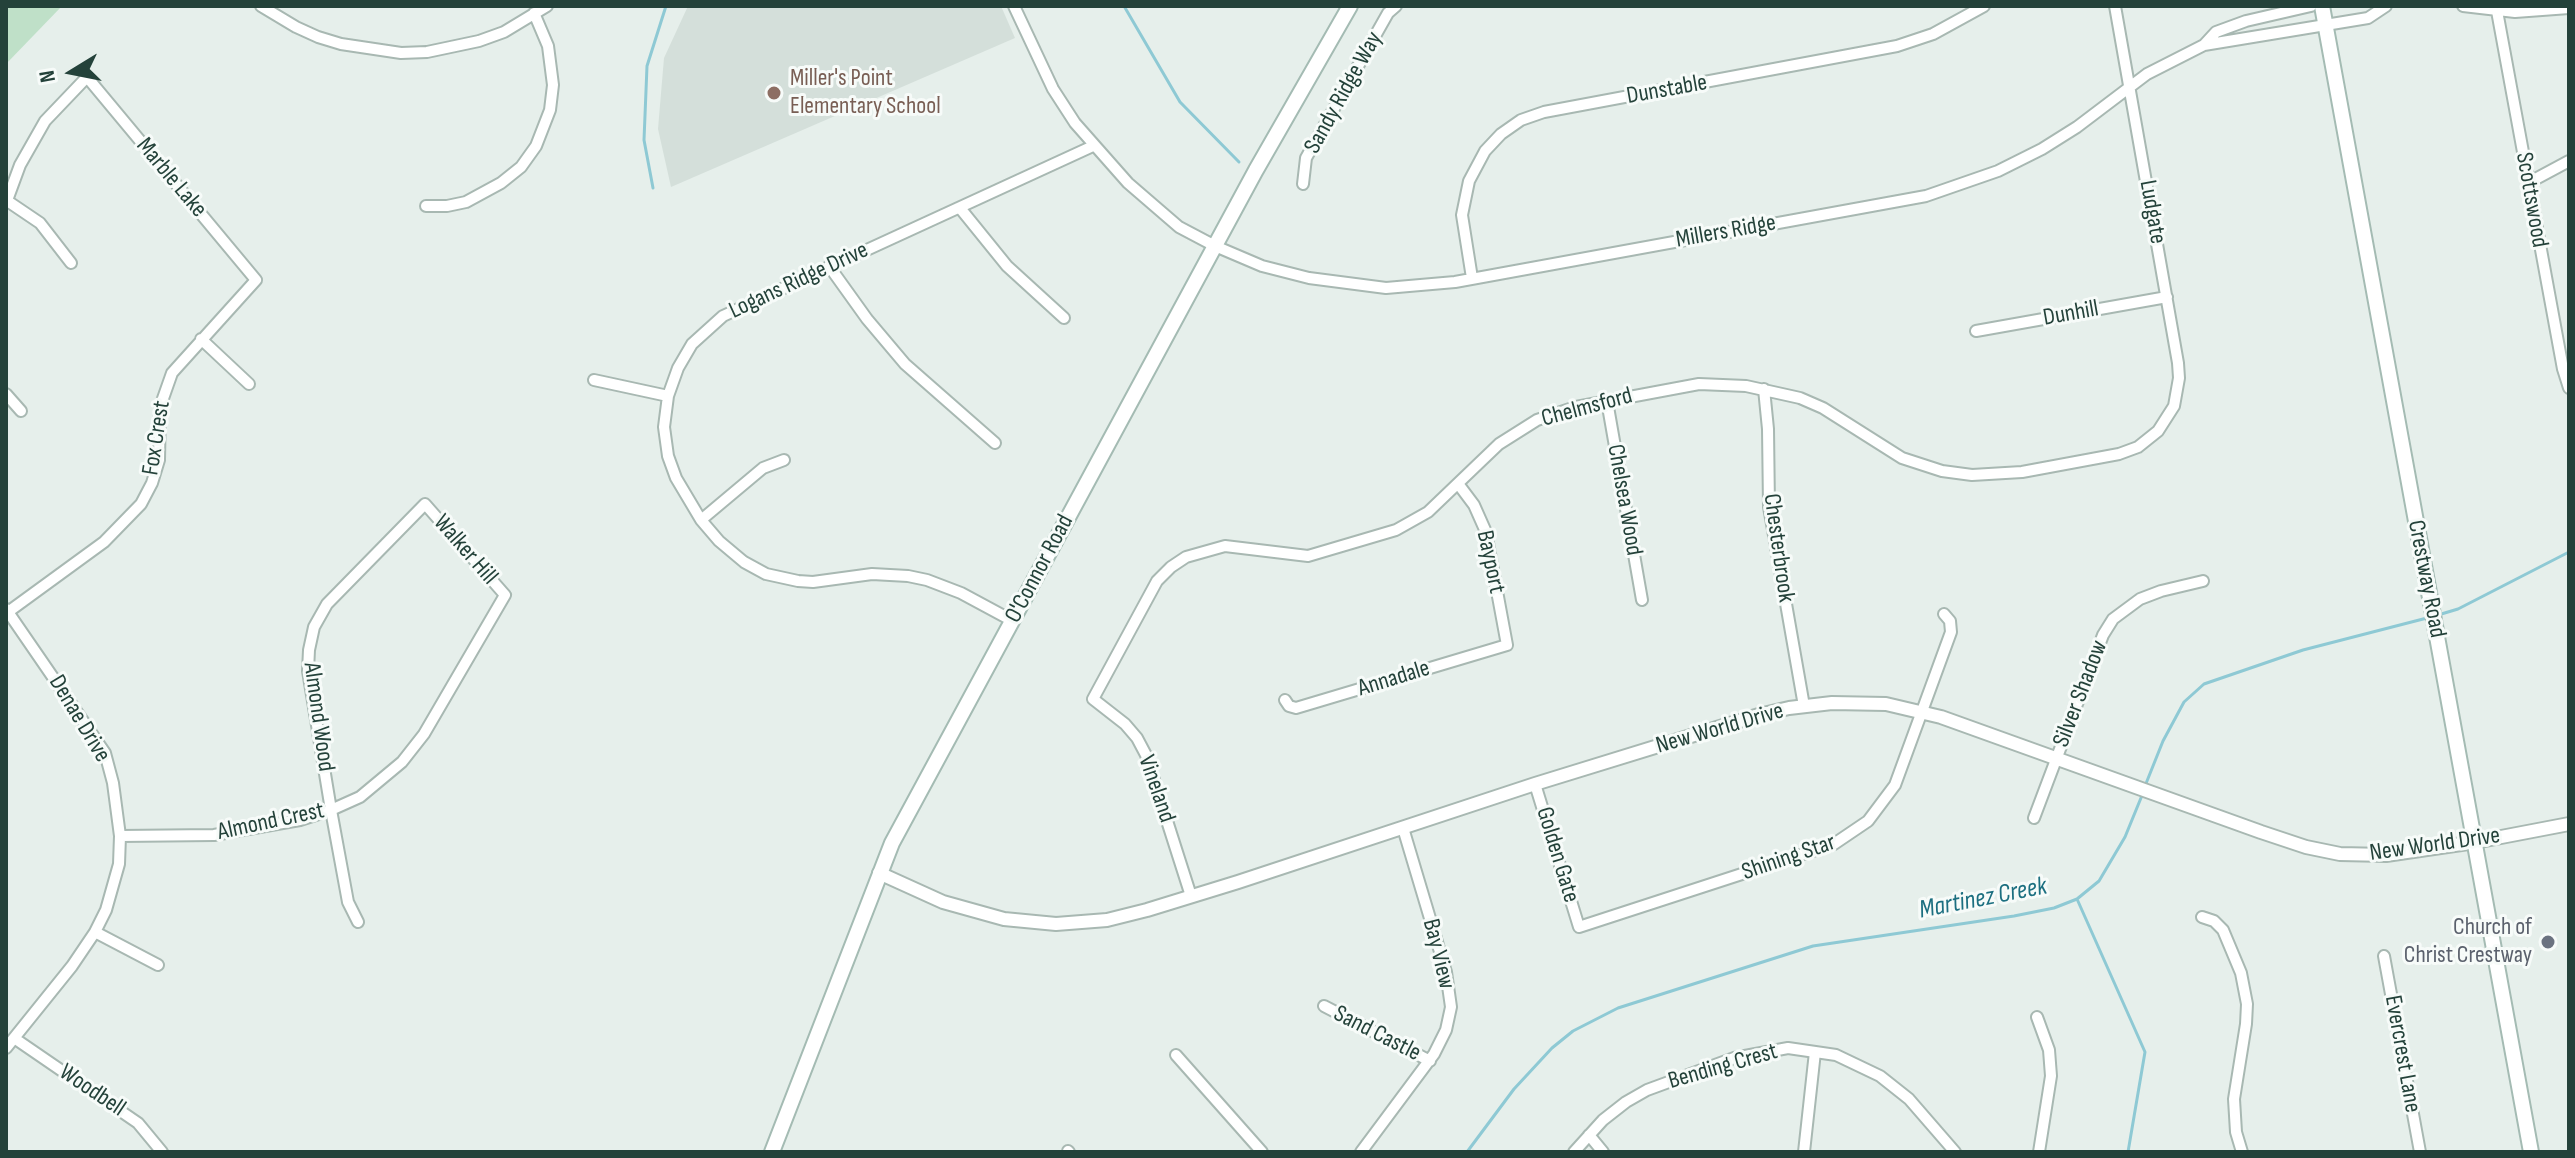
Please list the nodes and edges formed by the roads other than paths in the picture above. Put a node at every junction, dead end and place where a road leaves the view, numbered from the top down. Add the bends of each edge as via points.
1 (261, 6) edge
2 (547, 6) edge
3 (1014, 6) edge
4 (1350, 6) edge
5 (1396, 6) edge
6 (1984, 6) edge
7 (2115, 6) edge
8 (2311, 6) edge
9 (2322, 6) edge
10 (2386, 6) edge
11 (2463, 6) edge
12 (2554, 8) edge
13 (2569, 8) edge
14 (2497, 11) junction
15 (534, 13) junction
16 (2269, 14) junction
17 (2325, 26) junction
18 (2273, 35) junction
19 (2204, 45) junction
20 (2130, 86) junction
21 (1093, 146) junction
22 (2569, 161) edge
23 (2528, 183) junction
24 (1303, 184) dead end
25 (6, 202) edge
26 (426, 206) dead end
27 (960, 208) junction
28 (1215, 246) junction
29 (71, 263) dead end
30 (829, 266) junction
31 (1472, 278) junction
32 (256, 280) joint
33 (2167, 297) junction
34 (1064, 318) dead end
35 (1976, 331) dead end
36 (201, 339) junction
37 (594, 380) dead end
38 (249, 384) dead end
39 (2569, 388) edge
40 (1764, 389) junction
41 (6, 394) edge
42 (668, 396) junction
43 (1607, 401) junction
44 (21, 411) dead end
45 (2169, 417) joint
46 (995, 443) dead end
47 (784, 460) dead end
48 (1459, 485) junction
49 (425, 504) joint
50 (701, 520) junction
51 (2203, 581) dead end
52 (505, 595) joint
53 (1642, 600) dead end
54 (7, 610) edge
55 (1944, 614) dead end
56 (1013, 621) junction
57 (1507, 645) joint
58 (1093, 699) joint
59 (1285, 700) dead end
60 (1804, 706) junction
61 (1922, 713) junction
62 (2056, 758) junction
63 (1535, 784) junction
64 (331, 810) junction
65 (2034, 818) dead end
66 (2569, 824) edge
67 (1403, 828) junction
68 (120, 836) junction
69 (2475, 842) junction
70 (879, 873) junction
71 (1191, 896) junction
72 (2202, 917) dead end
73 (358, 922) dead end
74 (1579, 927) joint
75 (95, 932) junction
76 (2384, 956) dead end
77 (158, 965) dead end
78 (1324, 1006) dead end
79 (2037, 1017) dead end
80 (14, 1038) junction
81 (6, 1048) edge
82 (1815, 1052) junction
83 (1176, 1055) dead end
84 (1430, 1061) junction
85 (1589, 1135) junction
86 (162, 1152) edge
87 (772, 1152) edge
88 (1262, 1152) edge
89 (1361, 1152) edge
90 (1574, 1152) edge
91 (1603, 1152) edge
92 (1804, 1152) edge
93 (1955, 1152) edge
94 (2039, 1152) edge
95 (2242, 1152) edge
96 (2420, 1152) edge
97 (2531, 1152) edge

1 - 15 street via 318,37 401,53 479,41
2 - 15 street
3 - 21 street, Millers Ridge via 1053,89
4 - 28 main road, O'Connor Road
5 - 24 street, Sandy Ridge Way via 1306,158
6 - 31 street, Dunstable via 1933,34 1897,46 1521,120 1485,151 1469,181 1462,215
7 - 20 street, Ludgate
8 - 16 street, Millers Ridge
9 - 17 main road, Crestway Road
10 - 17 street, Millers Ridge via 2368,18
11 - 14 street
12 - 13 street
12 - 14 street
14 - 23 street, Scottswood
15 - 26 street via 548,46 553,85 536,146 501,183 466,202
16 - 18 street
16 - 19 street, Millers Ridge via 2216,32
17 - 18 street, Millers Ridge
17 - 69 main road, Crestway Road
18 - 19 street, Millers Ridge
19 - 20 street, Millers Ridge
20 - 31 street, Millers Ridge via 2042,149 1926,196
20 - 33 street, Ludgate
21 - 27 street, Logans Ridge Drive
21 - 28 street, Millers Ridge via 1179,227
22 - 23 street
23 - 39 street, Scottswood
25 - 29 street via 40,223
25 - 32 street, Marble Lake via 45,121 87,77
27 - 30 street, Logans Ridge Drive
27 - 34 street via 1007,266
28 - 31 street, Millers Ridge via 1262,266 1348,285 1386,288
28 - 56 main road, O'Connor Road
30 - 42 street, Logans Ridge Drive via 712,324 685,355
30 - 46 street via 905,364
32 - 36 street, Fox Crest
33 - 35 street, Dunhill
33 - 45 street, Ludgate via 2179,378
36 - 38 street
36 - 54 street, Fox Crest via 165,389 159,460 141,504 104,542
37 - 42 street
40 - 43 street, Chelmsford via 1699,384
40 - 45 street, Chelmsford via 1823,408 1902,458 1972,475 2022,472 2127,451 2147,441
40 - 60 street, Chesterbrook via 1769,507
41 - 44 street
42 - 50 street, Logans Ridge Drive via 668,456
43 - 48 street, Chelmsford via 1558,411 1518,431
43 - 53 street, Chelsea Wood
47 - 50 street via 763,468
48 - 57 street, Bayport via 1486,532
48 - 58 street, Chelmsford via 1413,522 1319,555 1225,546 1186,557 1157,581
49 - 52 street, Walker Hill
49 - 64 street, Almond Wood via 327,604 314,627 308,671
50 - 56 street, Logans Ridge Drive via 730,552 766,574 813,582 872,574 908,576 944,586
51 - 62 street, Silver Shadow via 2150,595 2113,619 2095,651
52 - 64 street, Almond Crest via 424,734 402,762 360,797
54 - 68 street, Denae Drive via 105,753
55 - 61 street, Shining Star via 1951,632
56 - 70 main road, O'Connor Road
57 - 59 street, Annadale via 1296,708
58 - 71 street, Vineland via 1125,724 1146,755
60 - 61 street, New World Drive via 1868,702
60 - 63 street, New World Drive
61 - 62 street, New World Drive
61 - 74 street, Shining Star via 1888,798 1846,838
62 - 65 street, Silver Shadow
62 - 69 street, New World Drive via 2306,847 2340,854 2386,855
63 - 67 street, New World Drive
63 - 74 street, Golden Gate
64 - 68 street, Almond Crest via 214,835
64 - 73 street, Almond Wood via 348,902
66 - 69 street, New World Drive
67 - 71 street, New World Drive
67 - 84 street, Bay View via 1450,990 1446,1030
68 - 75 street, Denae Drive via 119,864
69 - 97 main road, Crestway Road
70 - 71 street, New World Drive via 975,913 1035,923 1107,920
70 - 87 main road, O'Connor Road
72 - 95 street via 2223,930 2247,1004 2234,1099
75 - 77 street
75 - 80 street, Denae Drive
76 - 96 street, Evercrest Lane
78 - 84 street, Sand Castle
79 - 94 street via 2049,1050 2051,1076
80 - 81 street, Denae Drive
80 - 86 street, Woodbell via 138,1123
82 - 85 street, Bending Crest via 1773,1049 1683,1075 1626,1102
82 - 92 street
82 - 93 street, Bending Crest via 1836,1055 1880,1076 1909,1099
83 - 88 street
84 - 89 street, Bay View
85 - 90 street, Bending Crest
85 - 91 street

